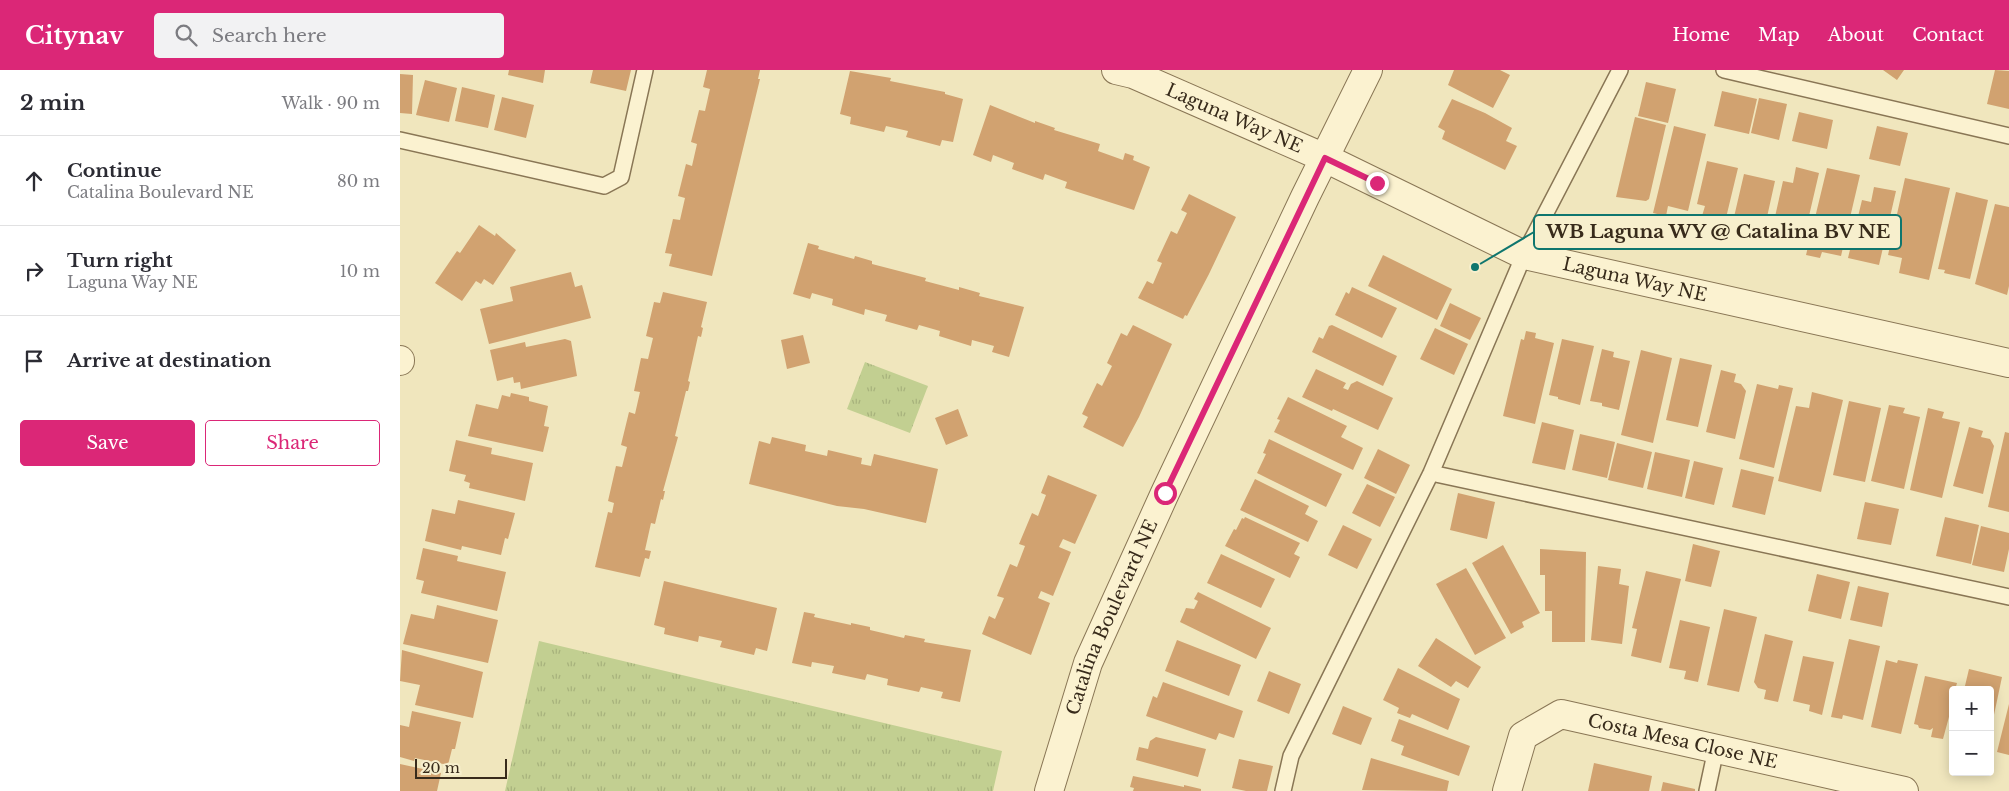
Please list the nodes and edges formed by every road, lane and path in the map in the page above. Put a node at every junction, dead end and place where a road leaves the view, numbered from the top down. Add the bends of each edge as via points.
1 (645, 70) edge
2 (1368, 70) edge
3 (1620, 70) edge
4 (1724, 70) edge
5 (1128, 71) edge
6 (2009, 136) edge
7 (400, 140) edge
8 (1325, 158) junction
9 (1524, 255) junction
10 (2009, 363) edge
11 (1431, 473) junction
12 (2009, 597) edge
13 (1716, 749) junction
14 (1049, 791) edge
15 (1283, 791) edge
16 (1507, 791) edge
17 (1707, 791) edge
18 (1904, 791) edge

1 - 7 lane via 621,177 604,186
2 - 8 street, Catalina Boulevard NE
3 - 9 lane
4 - 6 lane
5 - 8 street, Laguna Way NE
8 - 9 street, Laguna Way NE
8 - 14 street, Catalina Boulevard NE via 1165,493 1088,663
9 - 10 street, Laguna Way NE
9 - 11 lane
11 - 12 lane
11 - 15 lane via 1291,756
13 - 16 street, Costa Mesa Close NE via 1561,714 1523,736
13 - 17 lane
13 - 18 street, Costa Mesa Close NE

